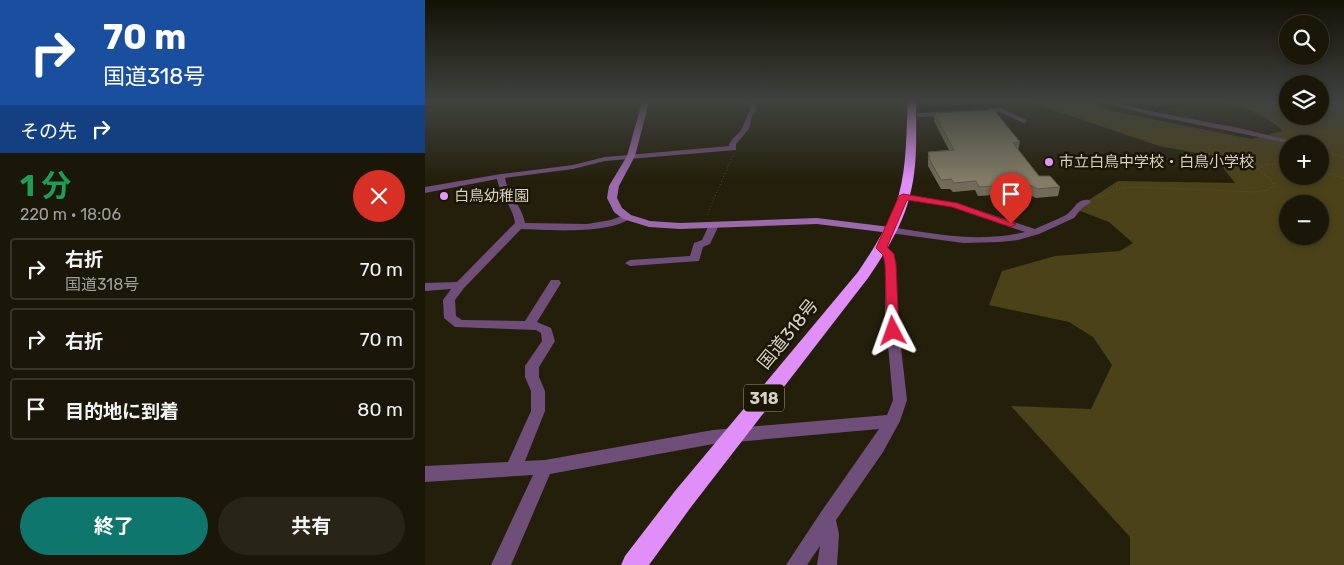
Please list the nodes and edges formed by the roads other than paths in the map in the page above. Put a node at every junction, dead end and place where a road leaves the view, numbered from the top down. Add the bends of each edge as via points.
1 (639, 128) edge
2 (746, 128) edge
3 (913, 128) edge
4 (1231, 128) edge
5 (1279, 139) edge
6 (631, 156) junction
7 (501, 176) junction
8 (425, 190) edge
9 (903, 196) junction
10 (1086, 202) road end
11 (627, 217) junction
12 (710, 222) junction
13 (518, 226) junction
14 (890, 230) junction
15 (1036, 232) junction
16 (881, 248) junction
17 (630, 263) dead end
18 (555, 283) dead end
19 (460, 285) junction
20 (425, 287) edge
21 (528, 326) junction
22 (892, 421) junction
23 (734, 436) junction
24 (545, 466) junction
25 (513, 469) junction
26 (425, 474) edge
27 (827, 518) junction
28 (501, 565) edge
29 (635, 565) edge
30 (797, 565) edge
31 (827, 565) edge

1 - 6 street
2 - 6 street via 732,144 733,148
3 - 9 highway, 国道318号 / 318
4 - 5 street
6 - 7 street
6 - 11 street via 614,186 612,198 618,210
7 - 8 street
7 - 13 street via 501,186 520,218
9 - 14 highway, 国道318号 / 318
9 - 15 street via 953,205
10 - 15 street via 1071,216
11 - 12 street via 649,224 680,226
11 - 13 street via 587,228
12 - 14 street via 817,221
12 - 17 street via 706,242 698,245 695,259
13 - 19 street
14 - 15 street via 985,241 1019,238
14 - 16 highway, 国道318号 / 318
16 - 22 street via 888,254 891,264 891,314 901,400
16 - 23 highway, 国道318号 / 318
18 - 21 street
19 - 20 street
19 - 21 street via 449,300 450,318 459,324
21 - 25 street via 538,326 547,331 549,341 532,366 532,377 538,391 538,411
22 - 23 street
22 - 27 street
23 - 24 street
23 - 29 highway, 国道318号 / 318
24 - 25 street
24 - 28 street
25 - 26 street
27 - 30 street
27 - 31 street via 831,534

